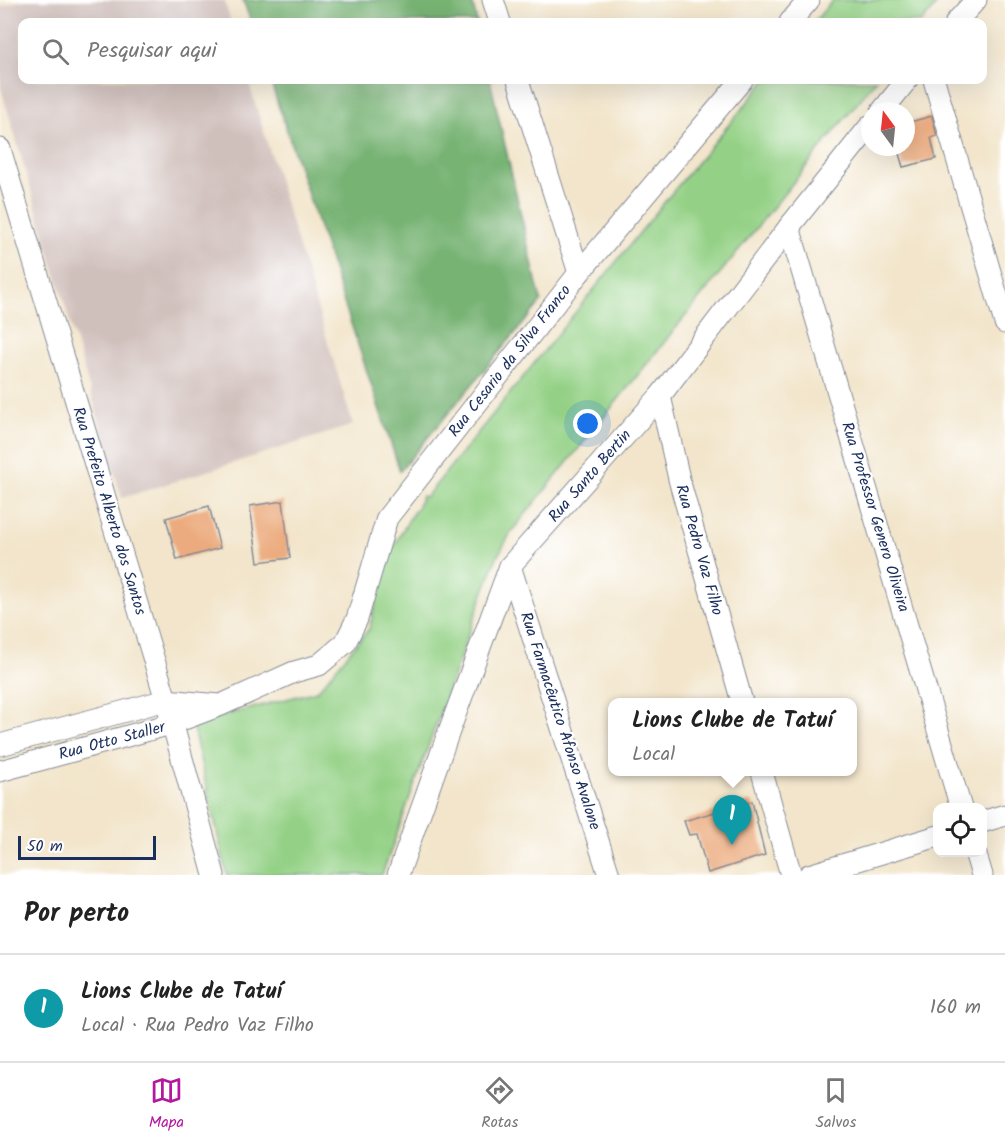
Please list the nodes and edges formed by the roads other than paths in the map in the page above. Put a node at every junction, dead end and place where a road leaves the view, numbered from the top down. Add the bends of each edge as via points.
1 (493, 0) edge
2 (809, 0) edge
3 (976, 0) edge
4 (499, 18) edge
5 (793, 18) edge
6 (960, 18) edge
7 (519, 84) edge
8 (739, 84) edge
9 (904, 84) edge
10 (935, 84) edge
11 (889, 102) edge
12 (861, 137) edge
13 (0, 149) edge
14 (789, 227) junction
15 (579, 273) junction
16 (1005, 323) edge
17 (660, 396) junction
18 (510, 566) junction
19 (319, 664) joint
20 (741, 698) edge
21 (166, 700) junction
22 (221, 705) junction
23 (171, 724) junction
24 (0, 745) edge
25 (0, 771) edge
26 (763, 776) edge
27 (960, 803) edge
28 (1005, 815) edge
29 (987, 820) edge
30 (933, 838) edge
31 (976, 857) edge
32 (214, 875) edge
33 (398, 875) edge
34 (609, 875) edge
35 (791, 875) edge
36 (810, 875) edge
37 (981, 875) edge

1 - 4 street
2 - 5 street
3 - 6 street
7 - 15 street
8 - 15 street, Rua Cesario da Silva Franco
9 - 11 street
10 - 16 street
12 - 14 street, Rua Santo Bertin
13 - 21 street, Rua Prefeito Alberto dos Santos
14 - 17 street, Rua Santo Bertin
14 - 27 street, Rua Professor Genero Oliveira
15 - 19 street, Rua Cesario da Silva Franco via 387,518 357,619 345,643
17 - 18 street, Rua Santo Bertin
17 - 20 street, Rua Pedro Vaz Filho via 680,483
18 - 33 street, Rua Santo Bertin
18 - 34 street, Rua Farmacêutico Afonso Avalone
19 - 22 street, Rua Otto Staller
21 - 22 street, Rua Otto Staller
21 - 23 street, Rua Prefeito Alberto dos Santos
21 - 24 street, Rua Otto Staller
22 - 23 street, Rua Otto Staller
23 - 25 street, Rua Otto Staller
23 - 32 street, Rua Prefeito Alberto dos Santos
26 - 35 street
28 - 29 street
30 - 36 street
31 - 37 street

